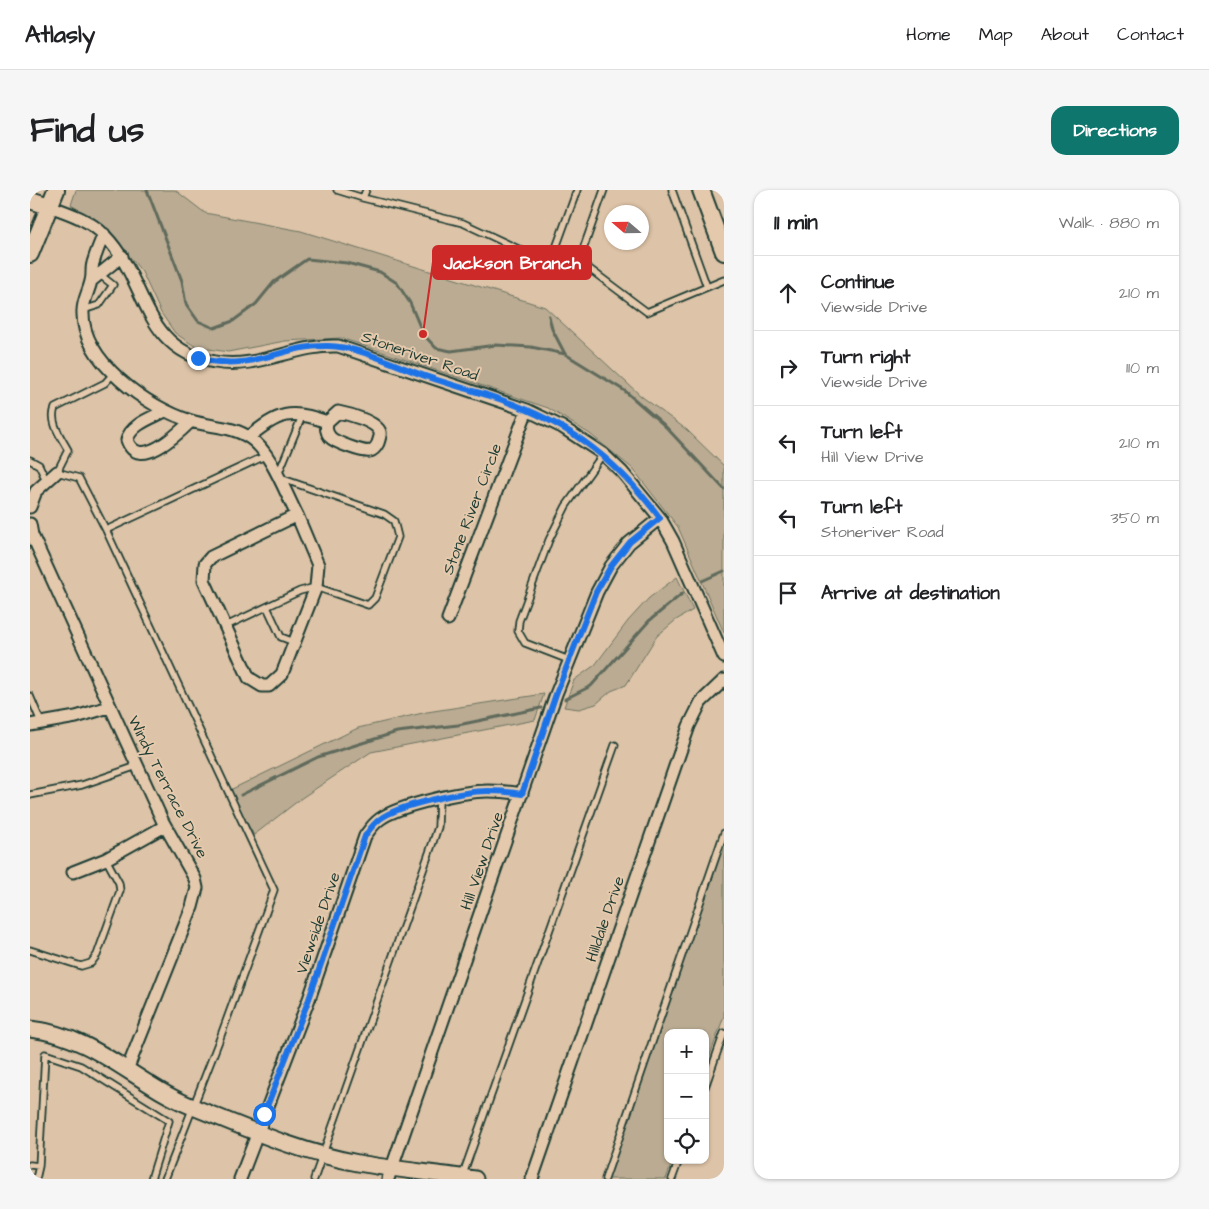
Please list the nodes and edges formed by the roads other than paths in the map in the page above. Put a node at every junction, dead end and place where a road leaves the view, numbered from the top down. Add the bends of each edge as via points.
1 (32, 190) edge
2 (56, 190) edge
3 (337, 190) edge
4 (366, 190) edge
5 (577, 190) edge
6 (604, 190) edge
7 (672, 190) edge
8 (701, 190) edge
9 (30, 194) edge
10 (363, 198) junction
11 (30, 200) edge
12 (49, 206) junction
13 (104, 234) junction
14 (724, 252) edge
15 (30, 254) edge
16 (122, 256) junction
17 (95, 278) junction
18 (724, 280) edge
19 (707, 287) junction
20 (83, 310) junction
21 (114, 373) junction
22 (165, 410) junction
23 (527, 410) junction
24 (303, 414) junction
25 (191, 421) junction
26 (327, 422) junction
27 (249, 437) junction
28 (603, 454) junction
29 (266, 455) junction
30 (30, 460) edge
31 (57, 472) junction
32 (277, 477) junction
33 (46, 480) junction
34 (30, 507) edge
35 (297, 515) junction
36 (660, 518) junction
37 (30, 524) edge
38 (106, 530) junction
39 (316, 587) junction
40 (267, 607) junction
41 (448, 619) dead end
42 (226, 626) junction
43 (294, 642) junction
44 (724, 657) edge
45 (569, 660) junction
46 (724, 680) edge
47 (30, 696) edge
48 (109, 706) junction
49 (35, 724) edge
50 (615, 745) dead end
51 (137, 766) junction
52 (522, 794) junction
53 (30, 795) edge
54 (439, 799) junction
55 (165, 826) junction
56 (724, 833) edge
57 (106, 859) junction
58 (73, 872) dead end
59 (30, 950) edge
60 (30, 1029) edge
61 (724, 1033) edge
62 (127, 1070) junction
63 (709, 1076) edge
64 (192, 1107) junction
65 (258, 1132) junction
66 (323, 1155) junction
67 (678, 1164) edge
68 (30, 1165) edge
69 (39, 1166) junction
70 (390, 1174) edge
71 (466, 1178) edge
72 (36, 1179) edge
73 (151, 1179) edge
74 (165, 1179) edge
75 (240, 1179) edge
76 (314, 1179) edge
77 (532, 1179) edge
78 (605, 1179) edge
79 (672, 1179) edge

1 - 9 main road
2 - 12 main road
3 - 10 lane
4 - 10 lane
5 - 10 lane via 553,256 542,260 463,223
6 - 19 lane via 579,261 647,312
7 - 19 lane
8 - 14 main road
11 - 12 main road
12 - 13 street, Stoneriver Road via 82,219
12 - 15 main road
13 - 16 street, Stoneriver Road
13 - 17 street via 92,264
16 - 17 street
16 - 23 street, Stoneriver Road via 151,320 171,343 198,358 215,362 249,362 304,348 338,346
17 - 20 street
17 - 20 lane via 113,285 100,305
18 - 19 lane
20 - 21 street via 89,343
21 - 22 street
21 - 31 lane via 105,383 56,408 52,414 68,450
22 - 25 street
22 - 25 street via 129,433 127,440 134,451 145,453 174,438
23 - 28 street, Stoneriver Road via 562,427
23 - 41 street, Stone River Circle
24 - 26 street
24 - 27 street via 279,415
24 - 32 lane
25 - 27 street
26 - 26 street via 338,412 374,425 380,436 376,446 365,451 335,440 326,430
27 - 29 street
28 - 36 street, Stoneriver Road
28 - 45 lane via 566,506 549,540 519,620 518,631 525,643
29 - 32 street
29 - 38 lane
30 - 33 lane via 39,466
31 - 33 street
31 - 38 lane via 79,478
32 - 35 street
32 - 39 lane via 384,514 394,522 398,537 375,598 368,605
33 - 34 street via 36,491
35 - 39 street via 318,565
35 - 42 street via 211,556 205,564 204,580
36 - 44 street, Stoneriver Road
36 - 45 street, Hill View Drive via 630,542 611,566 596,592
37 - 48 street, Windy Terrace Drive via 32,535
38 - 64 lane via 274,890
39 - 40 lane
39 - 43 street
40 - 42 lane
40 - 43 lane via 281,637
42 - 43 street via 249,678 262,686 269,686 282,674
45 - 52 street, Hill View Drive
46 - 77 street, Hilldale Drive via 701,702 689,726
47 - 49 lane
48 - 49 street via 76,717
48 - 51 street, Windy Terrace Drive
50 - 71 lane
51 - 53 lane via 82,785
51 - 55 street, Windy Terrace Drive
52 - 54 street, Viewside Drive via 488,791
52 - 70 street, Hill View Drive
54 - 65 street, Viewside Drive via 381,818 365,836 309,999
54 - 66 lane via 436,835
55 - 57 street
55 - 62 street, Windy Terrace Drive via 191,868 195,897
56 - 78 lane
57 - 58 street
57 - 59 lane via 120,891 97,955 91,963 81,966
60 - 62 street via 80,1042
61 - 63 lane
62 - 64 street via 169,1097
64 - 65 street
64 - 74 lane
65 - 66 street
65 - 75 street, Viewside Drive
66 - 70 street
66 - 76 lane
67 - 79 lane
68 - 69 lane
69 - 72 lane
69 - 73 lane via 45,1054 81,1066 169,1121
70 - 71 street

